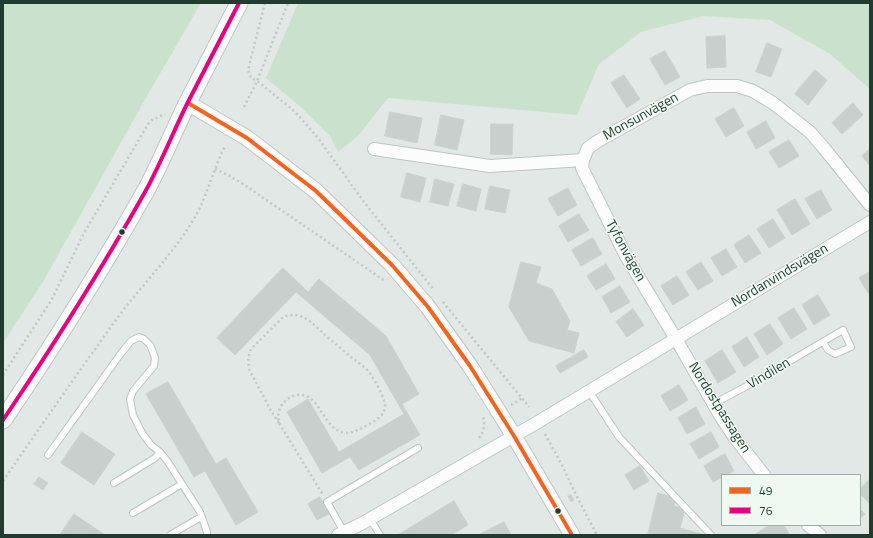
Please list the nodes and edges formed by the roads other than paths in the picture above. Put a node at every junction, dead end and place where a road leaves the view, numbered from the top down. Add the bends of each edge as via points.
1 (239, 3) edge
2 (188, 103) junction
3 (374, 149) dead end
4 (583, 160) junction
5 (870, 205) edge
6 (870, 222) edge
7 (676, 339) junction
8 (822, 342) junction
9 (589, 391) junction
10 (714, 404) junction
11 (3, 420) edge
12 (514, 436) junction
13 (418, 448) dead end
14 (160, 452) junction
15 (48, 455) dead end
16 (763, 474) edge
17 (114, 483) dead end
18 (182, 484) junction
19 (133, 513) dead end
20 (201, 517) junction
21 (370, 519) junction
22 (809, 526) edge
23 (341, 534) edge
24 (170, 535) edge
25 (207, 535) edge
26 (380, 535) edge
27 (572, 535) edge
28 (711, 535) edge
29 (820, 535) edge

1 - 2 main road
2 - 11 main road via 141,198 50,349
2 - 12 street via 247,138 316,191 392,265 428,307 456,346
3 - 4 street via 490,166
4 - 5 street, Monsunvägen via 588,148 598,141 690,90 707,86 737,86 753,91 773,103 810,132
4 - 7 street, Tyfonvägen via 582,168 626,256
6 - 7 street, Nordanvindsvägen
7 - 9 street, Nordanvindsvägen
7 - 10 street, Nordostpassagen
8 - 8 lane, Vindilen via 843,330 852,347 834,354
8 - 10 lane, Vindilen
9 - 12 street, Nordanvindsvägen
9 - 28 lane via 619,437
10 - 16 street, Nordostpassagen via 735,438
12 - 21 street, Nordanvindsvägen
12 - 27 street
13 - 23 lane via 327,502
14 - 15 lane via 142,433 131,408 130,399 133,391 154,366 155,358 150,345 139,337 131,341 122,352
14 - 17 lane via 155,458
14 - 18 lane
18 - 19 lane
18 - 20 lane
20 - 24 lane
20 - 25 lane
21 - 23 street, Nordanvindsvägen
21 - 26 lane
22 - 29 street

